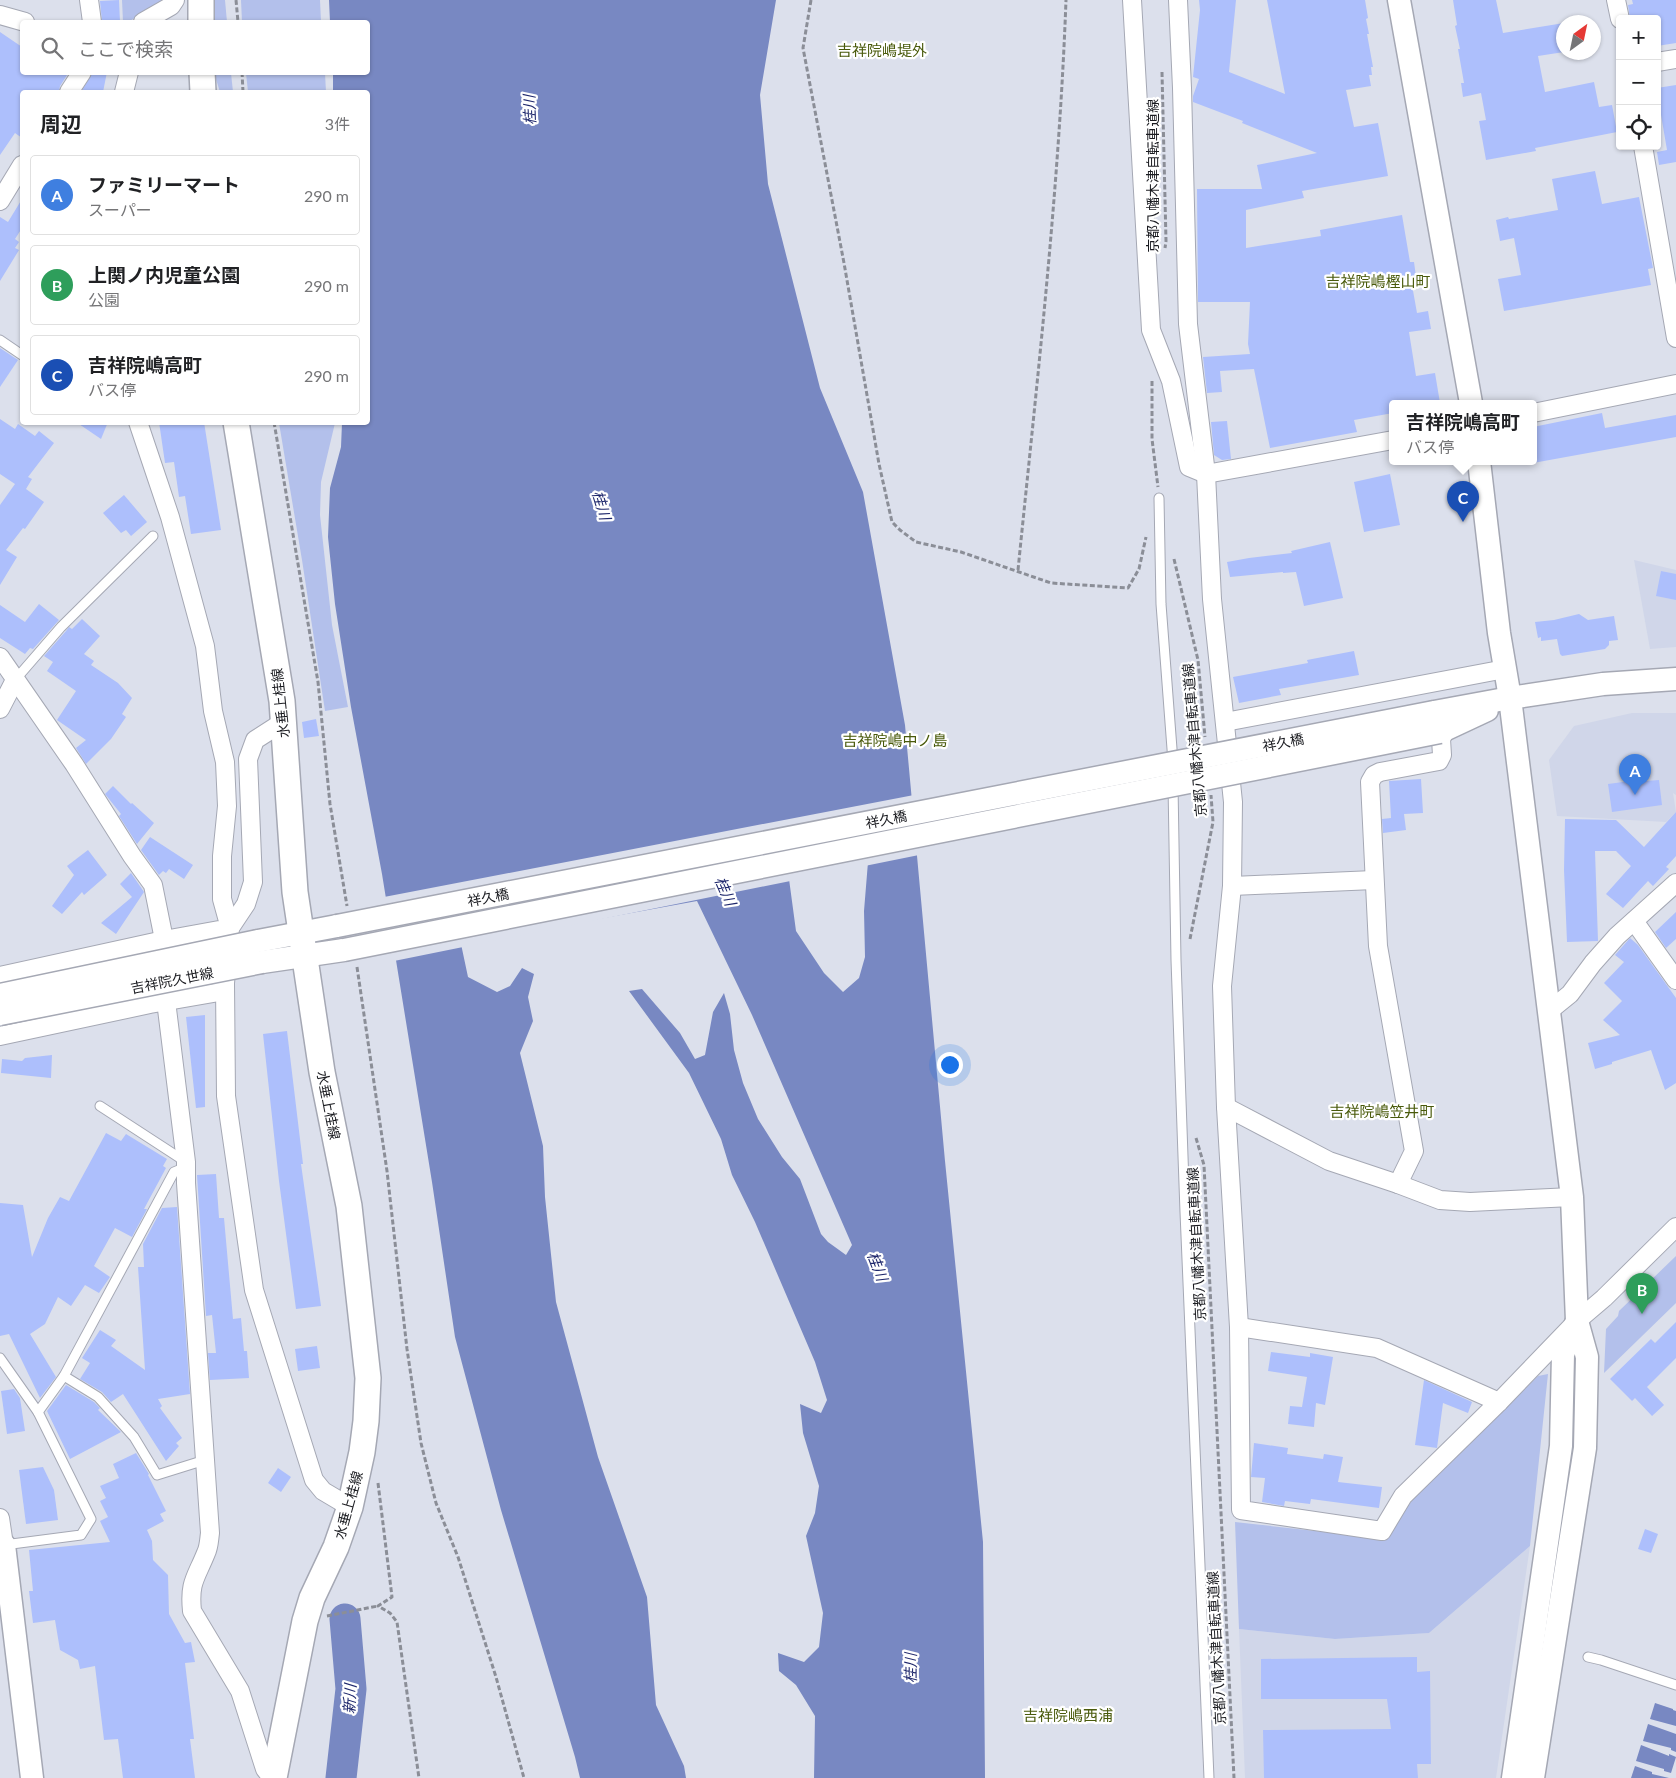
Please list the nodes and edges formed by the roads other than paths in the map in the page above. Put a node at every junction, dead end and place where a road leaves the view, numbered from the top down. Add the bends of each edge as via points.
1 (90, 0) edge
2 (175, 0) edge
3 (201, 0) edge
4 (1132, 0) edge
5 (1178, 0) edge
6 (1399, 0) edge
7 (1616, 0) edge
8 (0, 15) edge
9 (1619, 15) edge
10 (92, 20) edge
11 (146, 20) edge
12 (201, 20) edge
13 (20, 21) edge
14 (1676, 59) edge
15 (1661, 61) edge
16 (80, 75) edge
17 (128, 75) edge
18 (202, 75) edge
19 (70, 90) edge
20 (124, 90) edge
21 (203, 90) edge
22 (1644, 150) edge
23 (20, 169) edge
24 (0, 201) edge
25 (1676, 338) edge
26 (0, 340) edge
27 (20, 354) edge
28 (1676, 384) edge
29 (1470, 400) edge
30 (1537, 412) edge
31 (139, 425) edge
32 (236, 425) edge
33 (1389, 441) edge
34 (1479, 465) edge
35 (1206, 474) junction
36 (1157, 493) road end
37 (153, 536) dead end
38 (0, 657) edge
39 (1505, 669) junction
40 (1676, 679) edge
41 (15, 680) junction
42 (1510, 698) junction
43 (0, 709) edge
44 (283, 722) junction
45 (1225, 722) junction
46 (1440, 725) junction
47 (1374, 880) junction
48 (1676, 883) edge
49 (1232, 886) junction
50 (342, 916) joint
51 (1634, 921) junction
52 (230, 928) junction
53 (300, 933) junction
54 (164, 940) junction
55 (260, 951) junction
56 (350, 956) joint
57 (306, 957) junction
58 (0, 976) edge
59 (1676, 980) edge
60 (225, 991) junction
61 (0, 995) edge
62 (171, 1000) junction
63 (1549, 1012) junction
64 (0, 1014) edge
65 (0, 1036) edge
66 (100, 1106) dead end
67 (1226, 1108) junction
68 (186, 1165) junction
69 (1398, 1184) junction
70 (1572, 1197) junction
71 (1676, 1227) edge
72 (1577, 1321) junction
73 (1239, 1326) junction
74 (0, 1358) edge
75 (64, 1376) junction
76 (1499, 1402) junction
77 (38, 1412) junction
78 (205, 1460) junction
79 (350, 1507) junction
80 (0, 1518) edge
81 (2, 1545) edge
82 (1588, 1657) dead end
83 (1676, 1685) edge
84 (32, 1778) edge
85 (273, 1778) edge
86 (1209, 1778) edge
87 (1513, 1778) edge
88 (1533, 1778) edge

1 - 10 street
2 - 11 street via 171,6
3 - 12 main road
4 - 35 street via 1151,330 1171,381 1190,467
5 - 35 street via 1188,324
6 - 29 street
7 - 9 street
8 - 13 street
14 - 15 street
16 - 19 street
17 - 20 street
18 - 21 main road
22 - 25 street
23 - 24 street
26 - 27 lane
28 - 30 street
31 - 52 street via 170,517 205,646 213,711 225,762 227,806 222,899
32 - 44 main road, 水垂上桂線
33 - 35 street
34 - 39 street
35 - 45 street via 1212,599
36 - 86 lane via 1161,604 1172,735 1184,1203
37 - 41 lane via 61,627
38 - 41 street
39 - 42 street
39 - 45 street
40 - 42 street via 1603,684
41 - 43 street
41 - 54 street via 153,885
42 - 46 street
42 - 63 street
44 - 52 street via 255,740 248,759 253,882 246,904
44 - 53 main road, 水垂上桂線
45 - 49 street via 1233,802
46 - 47 street via 1442,754 1439,761 1380,772 1370,782
46 - 50 street, 祥久橋, bridge
46 - 56 street, 祥久橋, bridge
47 - 49 street
47 - 69 street via 1378,946 1414,1151
48 - 51 street
49 - 67 street via 1222,986
50 - 53 street, 吉祥院久世線
51 - 59 street
51 - 63 street via 1593,963 1570,994
52 - 54 street
52 - 60 street
53 - 55 street, 吉祥院久世線
53 - 57 main road, 水垂上桂線
54 - 58 street
54 - 62 street
55 - 57 street, 吉祥院久世線
55 - 61 street, 吉祥院久世線, bridge
55 - 64 street, 吉祥院久世線, bridge
56 - 57 street, 吉祥院久世線
57 - 79 main road, 水垂上桂線 via 322,1072 349,1206 368,1378 362,1452
60 - 62 street
60 - 79 street via 226,1096 254,1290 314,1480 324,1491
62 - 65 street
62 - 68 street
63 - 70 street
66 - 68 lane
67 - 69 street via 1329,1161
67 - 73 street
68 - 75 lane via 174,1172
68 - 78 street
69 - 70 street via 1440,1200 1460,1202
70 - 72 street
71 - 72 street
72 - 76 street
72 - 87 street via 1563,1354 1561,1446
72 - 88 street via 1587,1357 1585,1448
73 - 76 street via 1377,1348
73 - 76 street via 1241,1510 1382,1531 1403,1496
74 - 77 lane
75 - 77 lane
75 - 78 lane via 98,1397 134,1436 157,1475
77 - 81 lane via 91,1519 81,1534
78 - 85 street via 210,1533 207,1552 192,1585 192,1611 240,1691 265,1769
79 - 85 main road, 水垂上桂線 via 305,1620
80 - 81 street
81 - 84 street
82 - 83 lane

